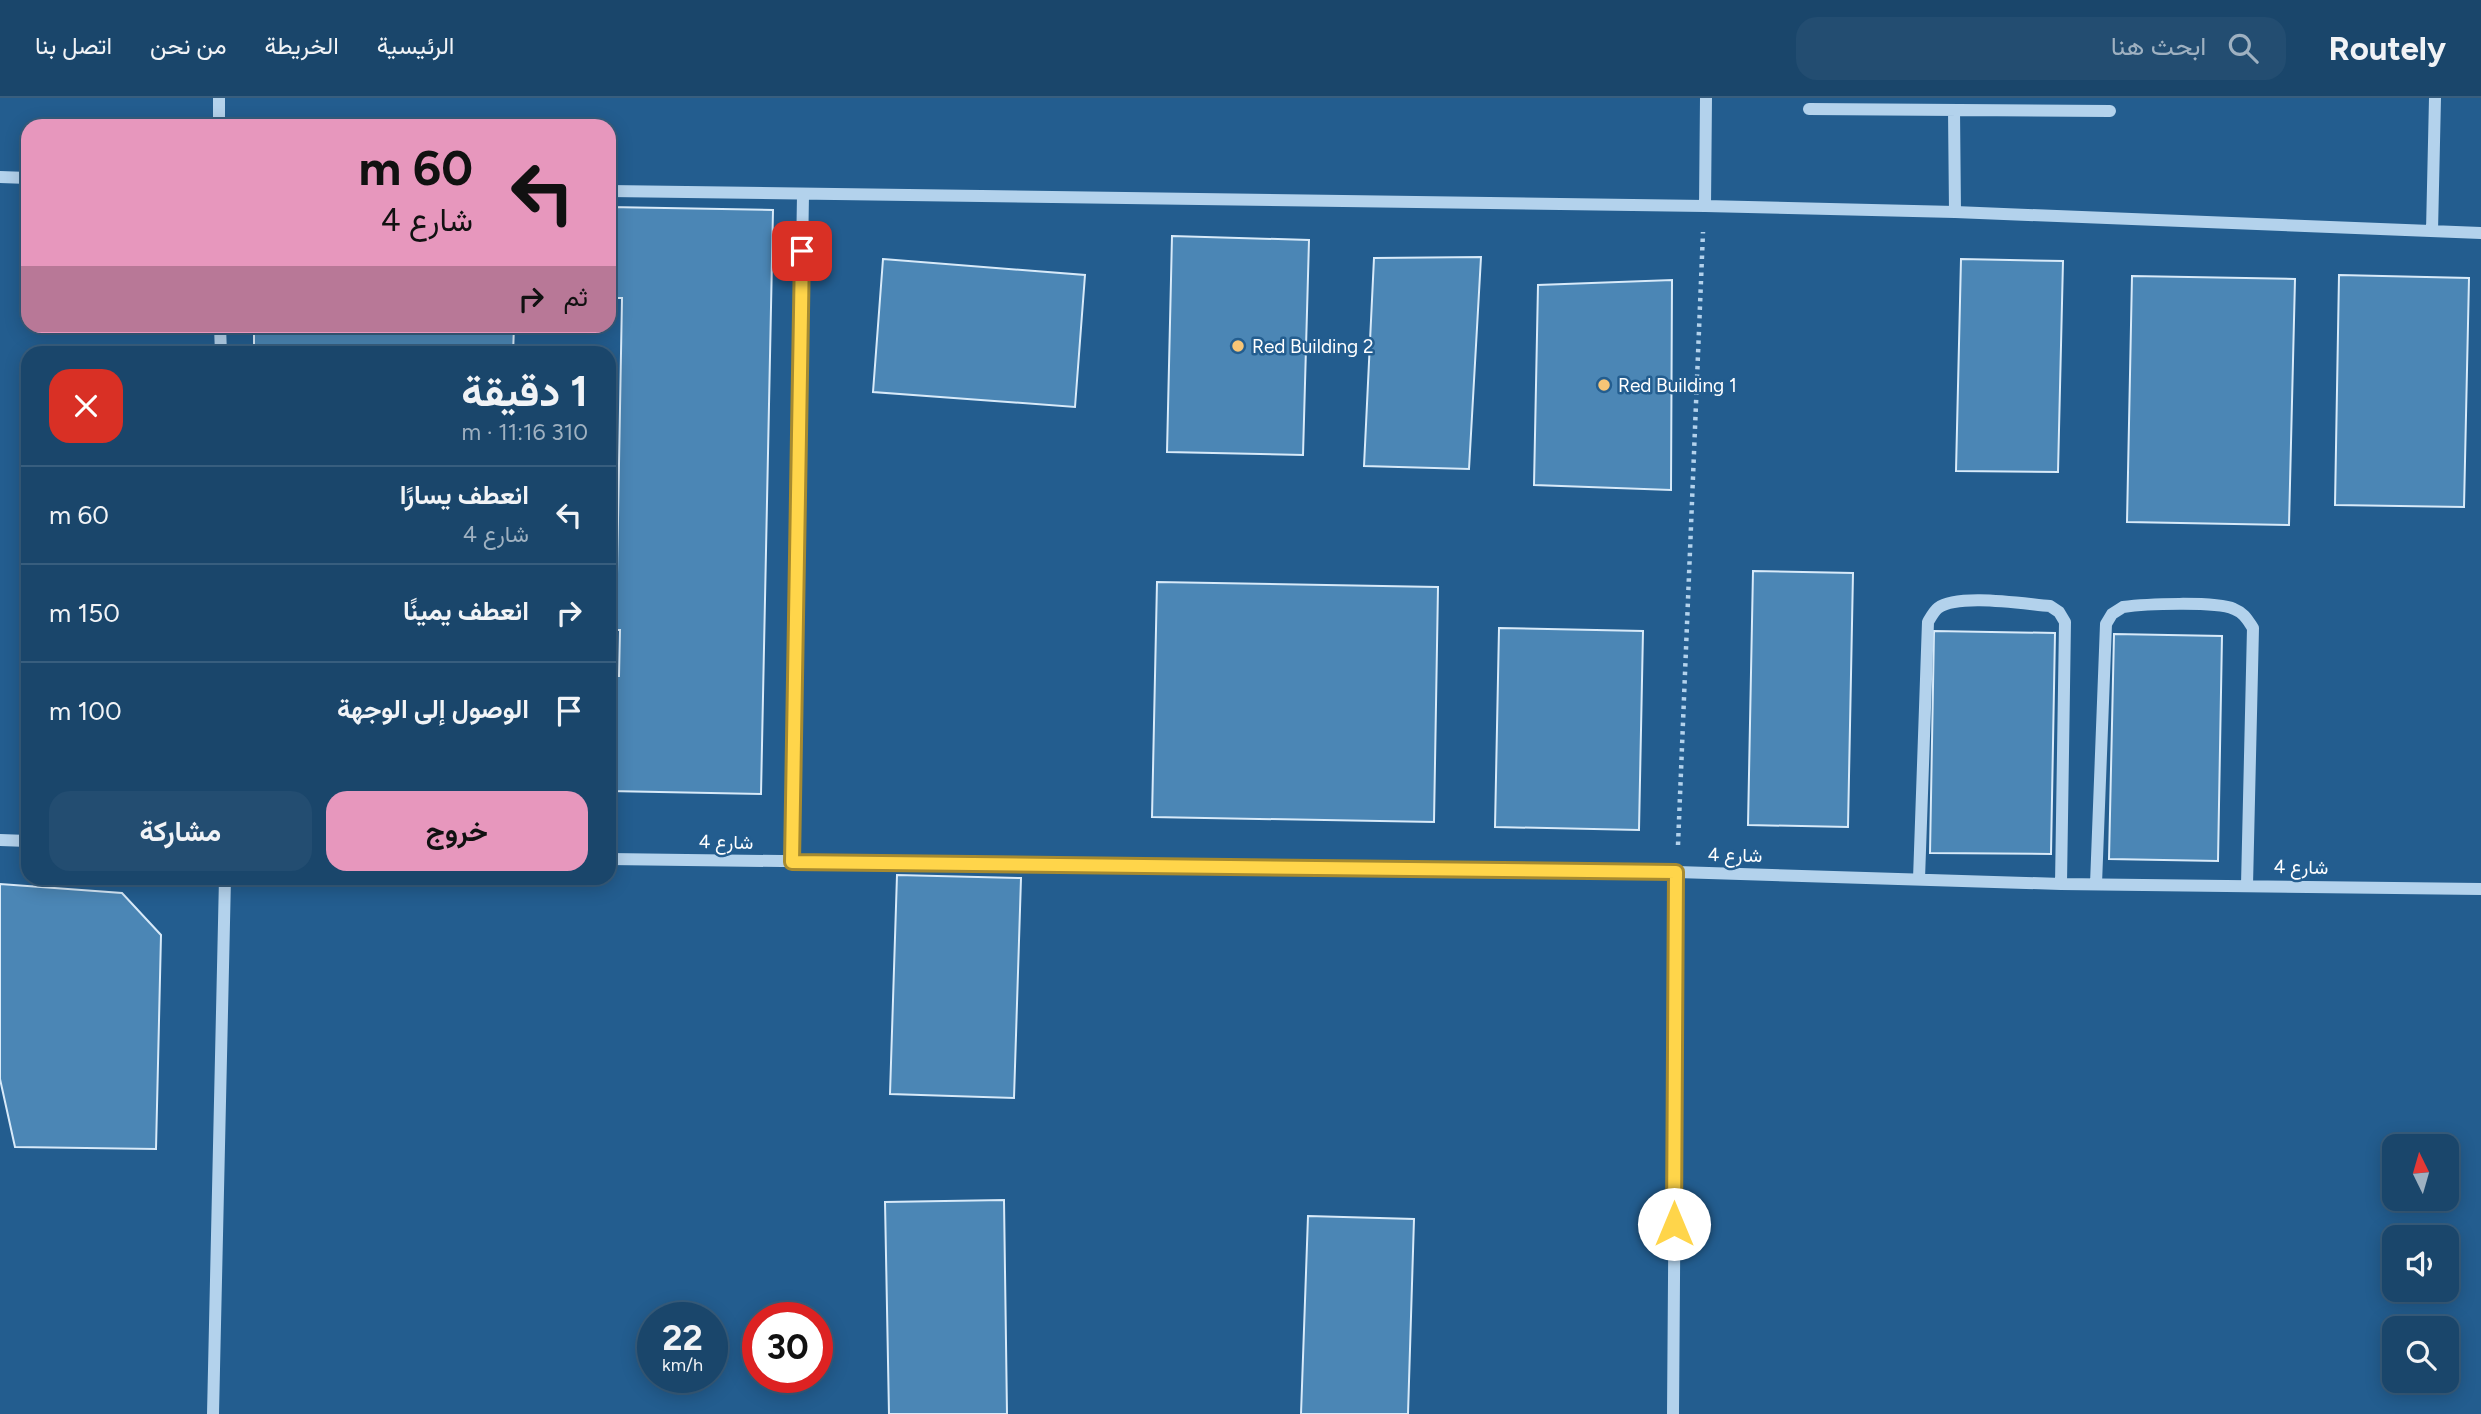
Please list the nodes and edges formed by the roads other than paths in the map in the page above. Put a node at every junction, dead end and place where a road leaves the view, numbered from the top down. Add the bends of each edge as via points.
1 (219, 98) edge
2 (1706, 98) edge
3 (2435, 98) edge
4 (1809, 109) dead end
5 (1954, 110) junction
6 (2110, 111) dead end
7 (219, 119) edge
8 (0, 177) edge
9 (21, 178) edge
10 (616, 191) edge
11 (803, 195) junction
12 (1704, 206) junction
13 (1955, 212) junction
14 (2432, 231) junction
15 (2481, 233) edge
16 (0, 840) edge
17 (21, 841) edge
18 (616, 859) edge
19 (792, 862) junction
20 (1676, 872) junction
21 (1919, 879) junction
22 (2061, 884) junction
23 (2096, 884) junction
24 (225, 885) edge
25 (2247, 885) junction
26 (2481, 890) edge
27 (213, 1414) edge
28 (1673, 1414) edge

1 - 7 street
2 - 12 street
3 - 14 street
4 - 5 street
5 - 6 street
5 - 13 street
8 - 9 street
10 - 11 street
11 - 12 street
11 - 19 street
12 - 13 street
13 - 14 street
14 - 15 street
16 - 17 street
18 - 19 street, شارع 4
19 - 20 street, شارع 4
20 - 21 street, شارع 4
20 - 28 street
21 - 22 street, شارع 4
21 - 22 street via 1927,622 1951,601 1968,601 2050,606 2065,622
22 - 23 street, شارع 4
23 - 25 street, شارع 4
23 - 25 street via 2106,624 2123,607 2215,605 2231,607 2253,628
24 - 27 street
25 - 26 street, شارع 4

